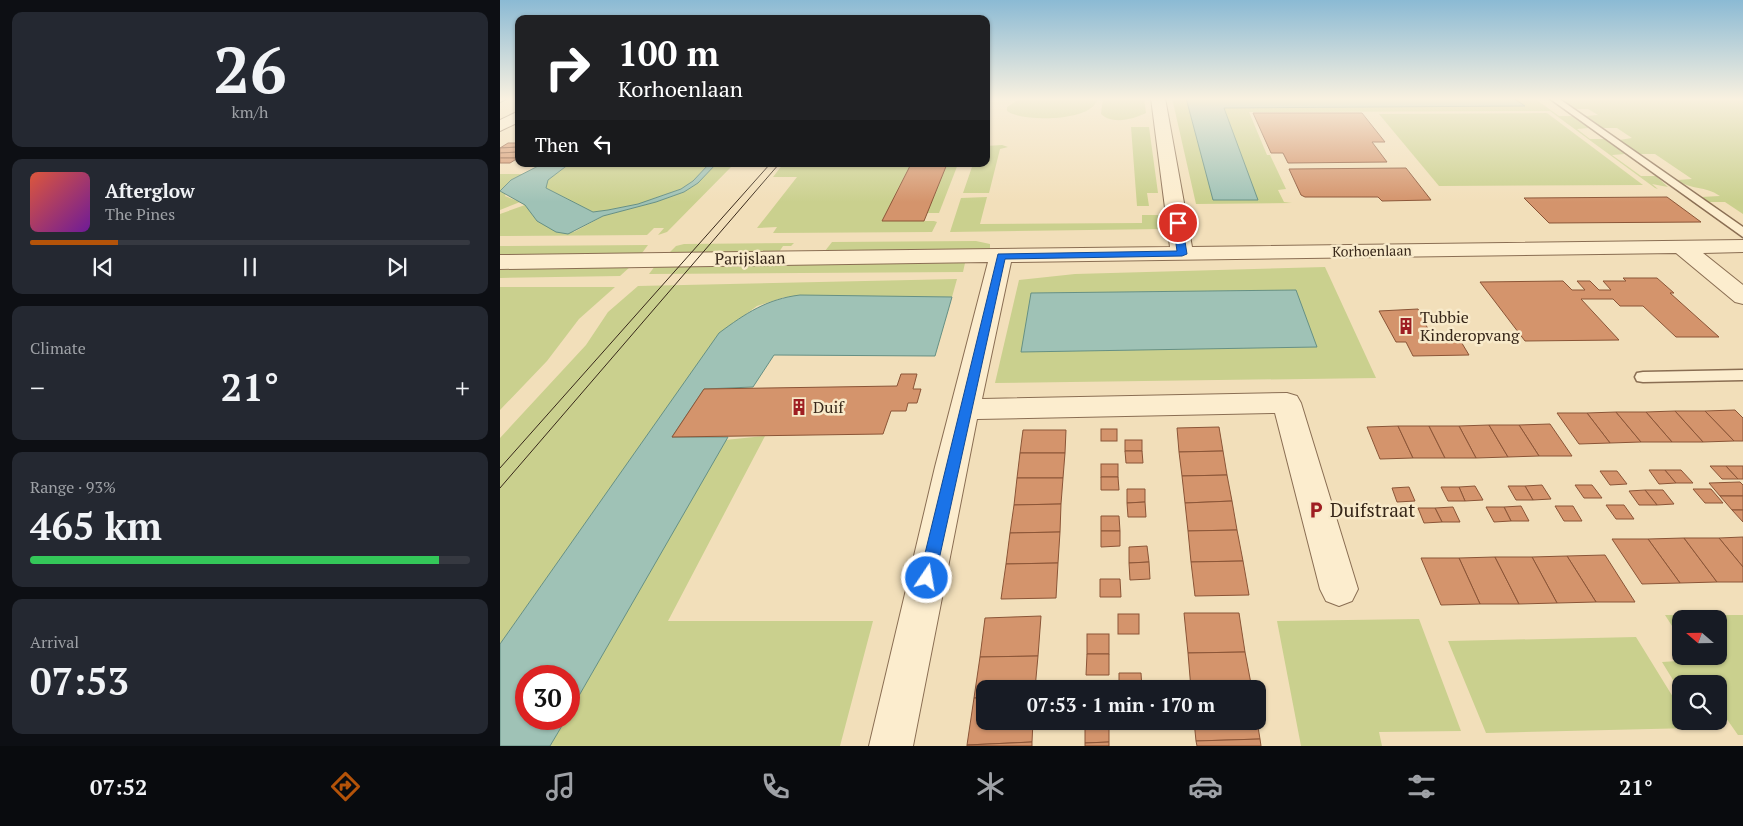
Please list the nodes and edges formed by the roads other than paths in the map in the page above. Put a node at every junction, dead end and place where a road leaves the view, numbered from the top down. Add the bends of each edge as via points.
1 (1163, 133) edge
2 (1602, 133) edge
3 (1743, 233) edge
4 (1743, 246) edge
5 (1682, 247) junction
6 (1182, 254) junction
7 (1001, 256) junction
8 (500, 262) edge
9 (1743, 297) edge
10 (1743, 376) edge
11 (1643, 377) dead end
12 (965, 409) junction
13 (1339, 589) dead end
14 (891, 746) edge

1 - 6 street
2 - 3 lane
4 - 5 street, Korhoenlaan
5 - 6 street, Korhoenlaan
5 - 9 street
6 - 7 street, Korhoenlaan
7 - 8 street, Parijslaan
7 - 12 street
10 - 11 lane
12 - 13 street via 1287,403
12 - 14 street

